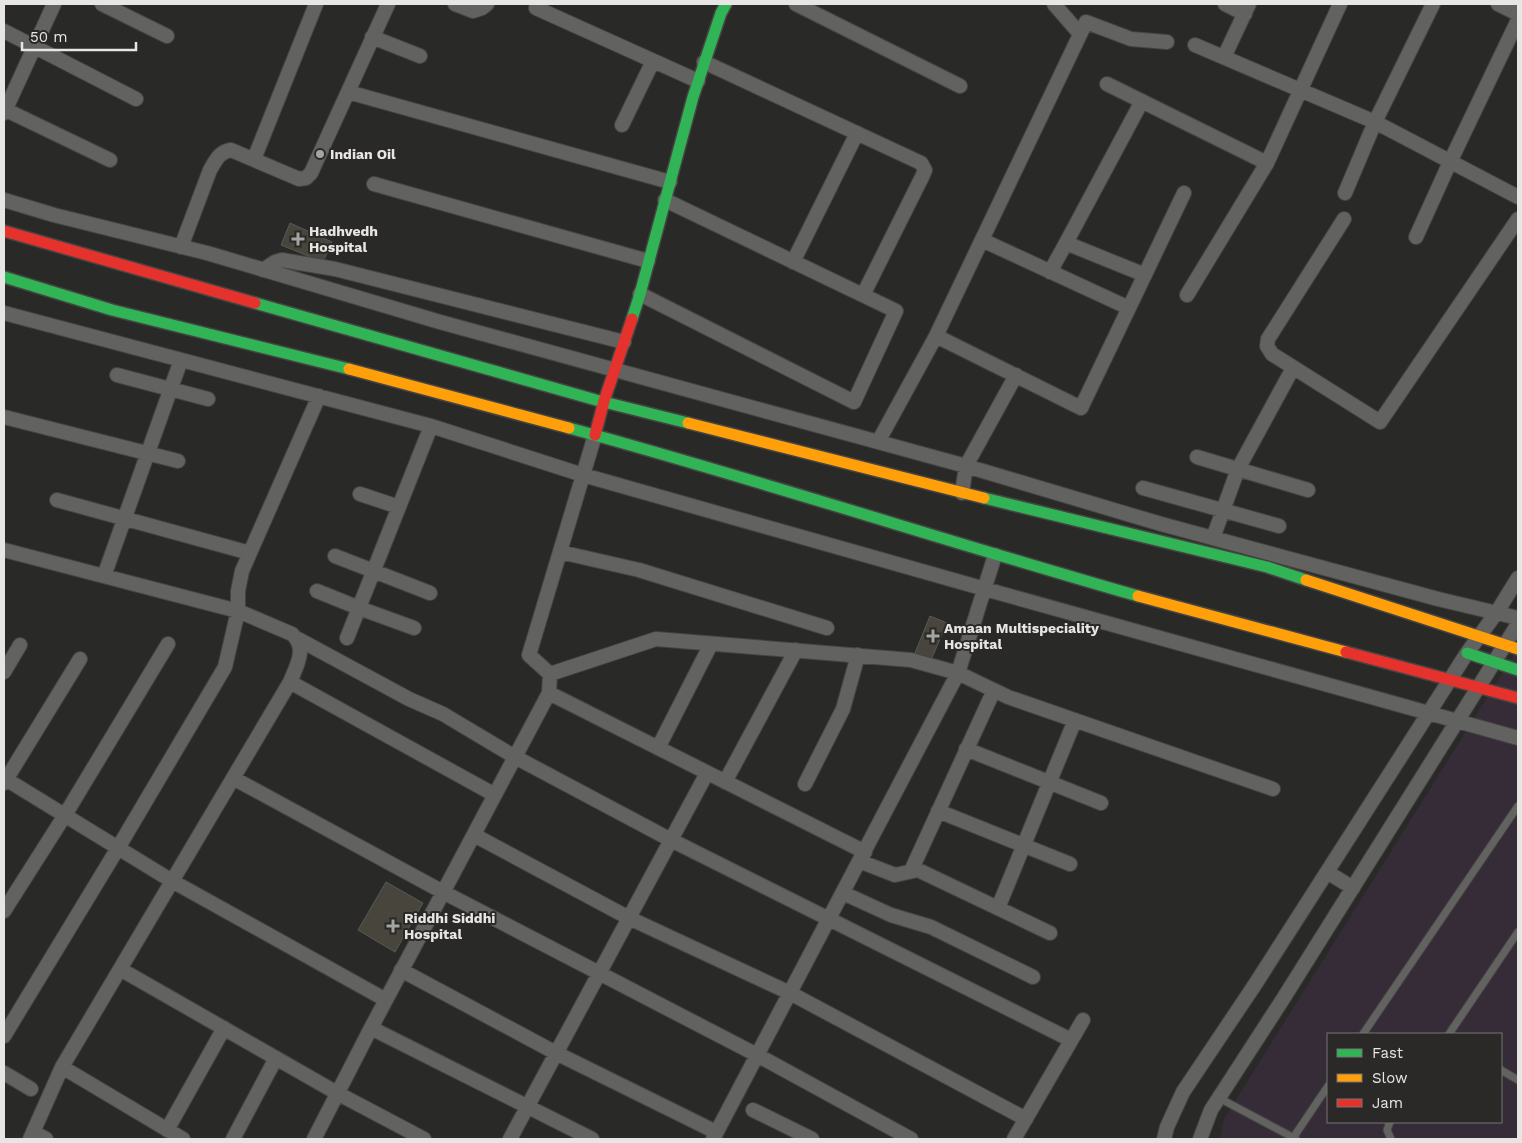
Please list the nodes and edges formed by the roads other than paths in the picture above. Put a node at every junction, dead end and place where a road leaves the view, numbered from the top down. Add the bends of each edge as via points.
1 (54, 4) edge
2 (102, 4) edge
3 (316, 4) edge
4 (388, 4) edge
5 (455, 4) edge
6 (487, 4) edge
7 (726, 4) edge
8 (796, 4) edge
9 (1054, 4) edge
10 (1225, 4) edge
11 (1340, 4) edge
12 (1433, 4) edge
13 (1498, 4) edge
14 (536, 8) dead end
15 (1247, 9) edge
16 (1518, 14) edge
17 (1518, 20) edge
18 (4, 31) edge
19 (1080, 34) junction
20 (167, 36) dead end
21 (372, 38) junction
22 (1167, 42) dead end
23 (1196, 45) dead end
24 (34, 47) junction
25 (420, 56) dead end
26 (1224, 57) junction
27 (653, 61) junction
28 (704, 62) junction
29 (698, 81) junction
30 (1108, 84) dead end
31 (960, 86) dead end
32 (1301, 90) junction
33 (348, 92) junction
34 (136, 99) dead end
35 (1142, 101) junction
36 (4, 110) edge
37 (1376, 122) junction
38 (622, 125) dead end
39 (857, 133) junction
40 (254, 159) junction
41 (110, 160) dead end
42 (1450, 162) junction
43 (1267, 163) junction
44 (670, 182) junction
45 (374, 184) dead end
46 (1184, 193) dead end
47 (1345, 193) dead end
48 (1518, 197) edge
49 (4, 200) edge
50 (665, 200) junction
51 (1344, 219) dead end
52 (1518, 219) edge
53 (4, 231) edge
54 (1416, 236) dead end
55 (982, 240) junction
56 (1066, 242) junction
57 (181, 247) junction
58 (648, 261) junction
59 (793, 262) junction
60 (263, 270) junction
61 (1050, 272) junction
62 (1145, 275) junction
63 (4, 277) edge
64 (640, 294) junction
65 (863, 295) junction
66 (1187, 295) dead end
67 (1129, 308) junction
68 (4, 313) edge
69 (936, 336) junction
70 (624, 342) junction
71 (181, 360) junction
72 (1293, 368) junction
73 (614, 370) junction
74 (117, 375) dead end
75 (1016, 375) junction
76 (170, 389) junction
77 (319, 396) junction
78 (208, 399) dead end
79 (604, 400) junction
80 (4, 417) edge
81 (432, 426) junction
82 (595, 435) junction
83 (878, 442) junction
84 (148, 453) junction
85 (1197, 457) dead end
86 (178, 461) dead end
87 (966, 466) junction
88 (1238, 469) junction
89 (583, 475) junction
90 (1143, 488) dead end
91 (1308, 490) dead end
92 (360, 494) dead end
93 (962, 494) junction
94 (57, 500) dead end
95 (399, 508) junction
96 (1224, 509) junction
97 (125, 519) junction
98 (1278, 526) dead end
99 (1213, 538) junction
100 (4, 550) edge
101 (560, 552) junction
102 (250, 553) junction
103 (335, 556) dead end
104 (996, 556) junction
105 (375, 570) junction
106 (104, 576) junction
107 (1518, 578) edge
108 (985, 590) junction
109 (317, 591) dead end
110 (430, 593) dead end
111 (359, 608) junction
112 (238, 611) junction
113 (1496, 612) junction
114 (1518, 618) edge
115 (1518, 624) edge
116 (414, 628) dead end
117 (827, 628) dead end
118 (1478, 636) junction
119 (347, 638) dead end
120 (298, 639) junction
121 (168, 644) dead end
122 (711, 644) junction
123 (1504, 644) junction
124 (20, 645) dead end
125 (1518, 648) edge
126 (796, 650) junction
127 (1467, 653) junction
128 (858, 656) junction
129 (80, 659) dead end
130 (1493, 662) junction
131 (1518, 670) edge
132 (4, 672) edge
133 (958, 673) junction
134 (550, 674) junction
135 (1472, 676) junction
136 (290, 682) junction
137 (994, 690) junction
138 (549, 693) junction
139 (1518, 698) edge
140 (1429, 713) junction
141 (1075, 720) junction
142 (1457, 721) junction
143 (1518, 738) edge
144 (658, 748) junction
145 (966, 749) junction
146 (515, 758) junction
147 (707, 773) junction
148 (233, 778) junction
149 (5, 780) edge
150 (725, 782) junction
151 (805, 784) dead end
152 (1049, 784) junction
153 (1273, 789) dead end
154 (495, 795) junction
155 (1101, 803) dead end
156 (1518, 806) edge
157 (938, 811) junction
158 (65, 815) junction
159 (474, 835) junction
160 (671, 840) junction
161 (1024, 845) junction
162 (118, 848) junction
163 (862, 857) junction
164 (1070, 864) dead end
165 (911, 871) junction
166 (1327, 872) junction
167 (172, 881) junction
168 (1353, 888) junction
169 (443, 892) junction
170 (843, 893) junction
171 (998, 908) junction
172 (4, 911) edge
173 (629, 918) junction
174 (829, 919) junction
175 (1050, 932) dead end
176 (1518, 932) edge
177 (1516, 941) edge
178 (120, 969) junction
179 (402, 970) junction
180 (600, 973) junction
181 (1033, 977) dead end
182 (790, 993) junction
183 (386, 1000) junction
184 (1083, 1020) dead end
185 (224, 1028) junction
186 (371, 1028) junction
187 (1365, 1033) edge
188 (1450, 1033) edge
189 (4, 1036) edge
190 (1071, 1040) junction
191 (556, 1053) junction
192 (757, 1056) junction
193 (276, 1058) junction
194 (62, 1067) junction
195 (1502, 1071) edge
196 (4, 1073) edge
197 (1518, 1080) edge
198 (1327, 1088) edge
199 (31, 1089) dead end
200 (337, 1093) junction
201 (1219, 1098) junction
202 (527, 1107) junction
203 (753, 1110) dead end
204 (1026, 1119) junction
205 (1390, 1123) edge
206 (167, 1130) junction
207 (31, 1135) edge
208 (714, 1136) edge
209 (46, 1139) edge
210 (183, 1139) edge
211 (233, 1139) edge
212 (314, 1139) edge
213 (424, 1139) edge
214 (510, 1139) edge
215 (592, 1139) edge
216 (812, 1139) edge
217 (911, 1139) edge
218 (1014, 1139) edge
219 (1164, 1139) edge
220 (1200, 1139) edge
221 (1294, 1139) edge
222 (1391, 1139) edge

1 - 24 street
2 - 20 street
3 - 40 street
4 - 21 street
5 - 6 street via 473,11
7 - 28 main road
8 - 31 street
9 - 19 street
10 - 15 street
11 - 32 street
12 - 37 street
13 - 16 street
14 - 27 street
15 - 26 street
17 - 42 street
18 - 24 street
19 - 22 street via 1086,22 1132,39
19 - 55 street
21 - 25 street
21 - 33 street
23 - 26 street
24 - 34 street
24 - 36 street
26 - 32 street
27 - 29 street
27 - 38 street
28 - 29 main road
28 - 39 street
29 - 44 main road
30 - 35 street
32 - 37 street
32 - 43 street
33 - 40 street via 306,178 299,179
33 - 44 street
35 - 43 street
35 - 56 street
36 - 41 street
37 - 42 street
37 - 47 street
39 - 59 street
39 - 65 street via 921,163 925,170
40 - 57 street via 231,150 223,151 216,158
42 - 48 street
42 - 54 street
43 - 66 street
44 - 50 main road
45 - 58 street
46 - 62 street
49 - 57 street
50 - 58 main road
50 - 59 street
51 - 72 street via 1268,338 1267,346 1272,354
52 - 72 street via 1380,422
53 - 79 main road
55 - 61 street
55 - 69 street
56 - 61 street
56 - 62 street
57 - 60 street
58 - 64 main road
59 - 65 street
60 - 70 street via 282,260 335,268
60 - 73 street
61 - 67 street
62 - 67 street
63 - 82 main road via 112,310 395,380
64 - 65 street via 854,402 896,311
64 - 70 main road
67 - 75 street via 1082,408
68 - 71 street
69 - 75 street
69 - 83 street
70 - 73 main road
71 - 76 street
71 - 77 street
72 - 88 street
73 - 79 main road
73 - 83 street
74 - 76 street
75 - 87 street
76 - 78 street
76 - 84 street
77 - 81 street
77 - 102 street
79 - 82 main road
79 - 93 main road
80 - 84 street
81 - 89 street
81 - 95 street
82 - 89 street
82 - 104 main road via 813,498
83 - 87 street
84 - 86 street
84 - 97 street
85 - 88 street
87 - 93 street
87 - 99 street
88 - 91 street
88 - 96 street
89 - 101 street
89 - 108 street
90 - 96 street
92 - 95 street
93 - 118 main road via 1267,567
94 - 97 street
95 - 105 street
96 - 98 street
96 - 99 street
97 - 102 street
97 - 106 street
99 - 113 street
100 - 106 street
101 - 117 street via 639,570
101 - 134 street via 529,655
102 - 112 street via 239,582
103 - 105 street
104 - 108 street
104 - 135 main road via 1140,596
105 - 110 street
105 - 111 street
106 - 112 street
107 - 113 street
108 - 133 street
108 - 140 street
109 - 111 street
111 - 116 street
111 - 119 street
112 - 120 street
112 - 162 street via 224,667
113 - 114 street
113 - 118 street
115 - 123 street
118 - 123 main road
118 - 127 street
120 - 136 street via 301,654
120 - 146 street via 443,714
121 - 158 street
122 - 126 street
122 - 134 street via 656,639
122 - 144 street
123 - 125 main road
123 - 130 street
124 - 132 street
126 - 128 street
126 - 150 street
127 - 130 main road
127 - 135 street
128 - 133 street via 910,660
128 - 151 street via 843,709
129 - 149 street
130 - 131 main road
130 - 135 street
133 - 137 street
133 - 163 street
134 - 138 street
135 - 139 main road
135 - 140 street
135 - 142 street
136 - 148 street
136 - 154 street
137 - 141 street
137 - 145 street
138 - 144 street
138 - 146 street
140 - 142 street
140 - 166 street
141 - 152 street
141 - 153 street
142 - 143 street
142 - 168 street
144 - 147 street
145 - 152 street
145 - 157 street
146 - 154 street
146 - 160 street
147 - 150 street
147 - 160 street
148 - 167 street
148 - 169 street
149 - 158 street
150 - 163 street
152 - 155 street
152 - 161 street
154 - 159 street
156 - 187 lane
157 - 161 street
157 - 165 street
158 - 162 street
158 - 172 street
159 - 169 street
159 - 173 street
160 - 173 street
160 - 174 street
161 - 164 street
161 - 171 street
162 - 167 street
162 - 189 street
163 - 165 street via 895,875
163 - 170 street
165 - 171 street via 918,870
166 - 168 street
166 - 219 street via 1183,1092
167 - 178 street
167 - 183 street
168 - 201 street
169 - 179 street
169 - 180 street
170 - 174 street
170 - 181 street via 891,915 931,927
171 - 175 street
173 - 180 street
173 - 182 street
174 - 182 street
174 - 190 street
176 - 177 lane
177 - 188 lane
178 - 185 street
178 - 194 street
179 - 183 street
179 - 191 street
180 - 191 street
180 - 192 street
182 - 192 street
182 - 204 street
183 - 186 street
184 - 190 street
185 - 193 street
185 - 206 street
186 - 200 street
186 - 202 street
190 - 204 street
191 - 202 street
191 - 208 street
192 - 208 street
192 - 217 street
193 - 200 street
193 - 211 street
194 - 206 street
194 - 207 street
195 - 197 lane
196 - 199 street
198 - 221 lane
200 - 212 street
200 - 213 street
201 - 220 street
201 - 221 lane
202 - 214 street
202 - 215 street
203 - 216 street
204 - 218 street
205 - 222 lane via 1387,1130
206 - 210 street
207 - 209 street

